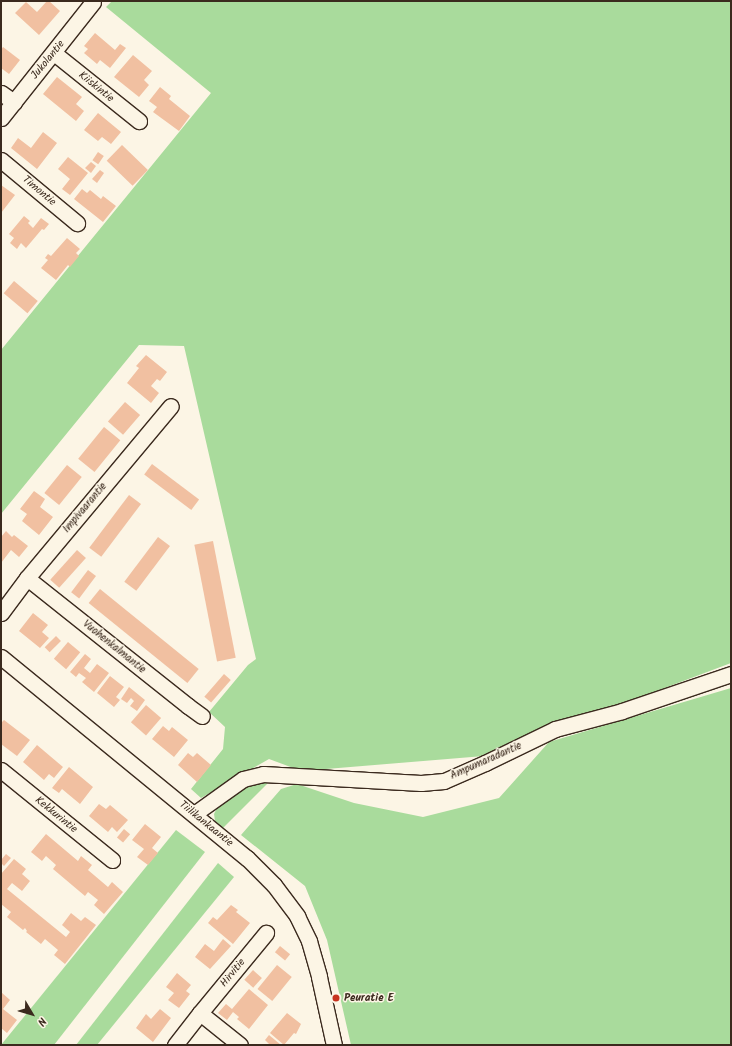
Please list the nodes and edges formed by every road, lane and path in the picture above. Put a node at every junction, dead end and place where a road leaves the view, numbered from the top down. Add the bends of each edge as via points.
1 (87, 4) edge
2 (54, 53) junction
3 (1, 93) edge
4 (14, 102) junction
5 (1, 118) edge
6 (139, 121) dead end
7 (1, 160) edge
8 (77, 223) dead end
9 (171, 406) dead end
10 (27, 578) junction
11 (1, 613) edge
12 (1, 657) edge
13 (731, 674) edge
14 (202, 716) dead end
15 (1, 770) edge
16 (194, 814) junction
17 (112, 860) dead end
18 (266, 933) dead end
19 (200, 1013) junction
20 (175, 1045) edge
21 (240, 1045) edge
22 (334, 1045) edge

1 - 2 street, Jukolantie
2 - 4 street, Jukolantie
2 - 6 street, Kiiskintie
3 - 4 street
4 - 5 street, Jukolantie
7 - 8 street, Timontie
9 - 10 street, Impivaarantie
10 - 11 street, Impivaarantie
10 - 14 street, Vuohenkalmantie
12 - 16 street, Tiilikankaantie
13 - 16 street, Ampumaradantie via 622,711 555,729 444,780 421,782 263,774 243,779
15 - 17 street, Kekkurintie
16 - 22 street, Tiilikankaantie via 264,873 297,916 314,957
18 - 19 street, Hirvitie
19 - 20 street, Hirvitie
19 - 21 street

